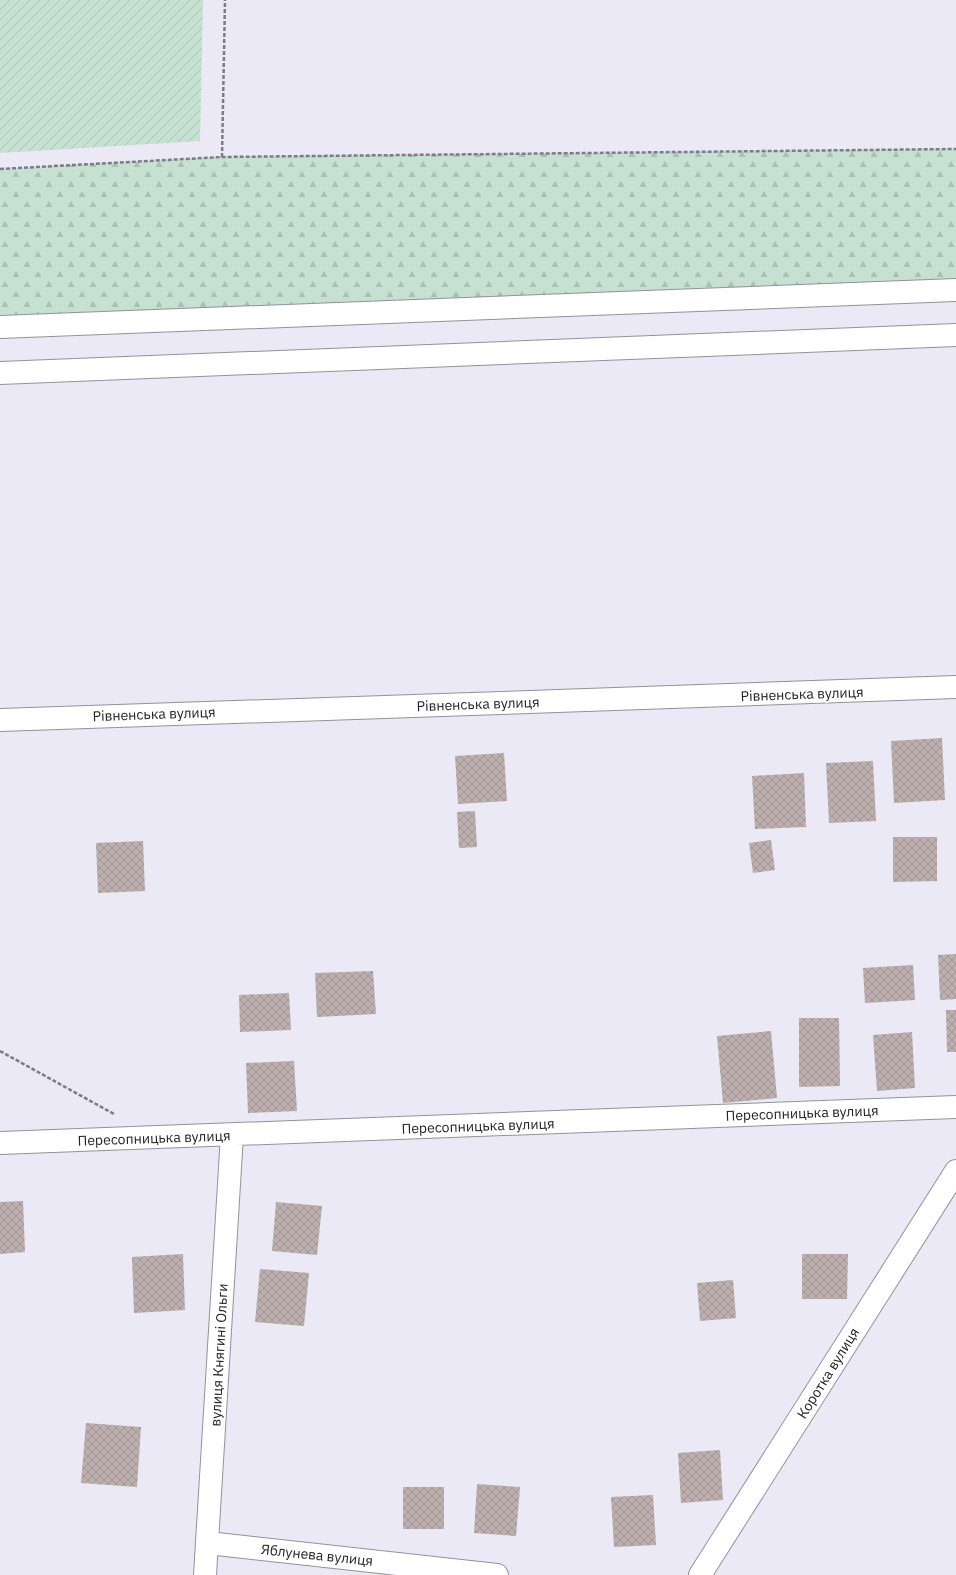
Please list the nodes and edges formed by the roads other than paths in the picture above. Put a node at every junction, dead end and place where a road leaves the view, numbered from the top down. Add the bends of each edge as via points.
1 (956, 290) edge
2 (0, 327) edge
3 (956, 335) edge
4 (0, 374) edge
5 (956, 688) edge
6 (0, 720) edge
7 (956, 1108) edge
8 (232, 1135) junction
9 (0, 1143) edge
10 (956, 1171) edge
11 (208, 1543) junction
12 (205, 1575) edge
13 (497, 1575) edge
14 (700, 1575) edge

1 - 2 street
3 - 4 street
5 - 6 street, Рівненська вулиця
7 - 8 street, Пересопницька вулиця
8 - 9 street, Пересопницька вулиця
8 - 11 street, вулиця Княгині Ольги
10 - 14 street, Коротка вулиця
11 - 12 street, вулиця Княгині Ольги
11 - 13 street, Яблунева вулиця

